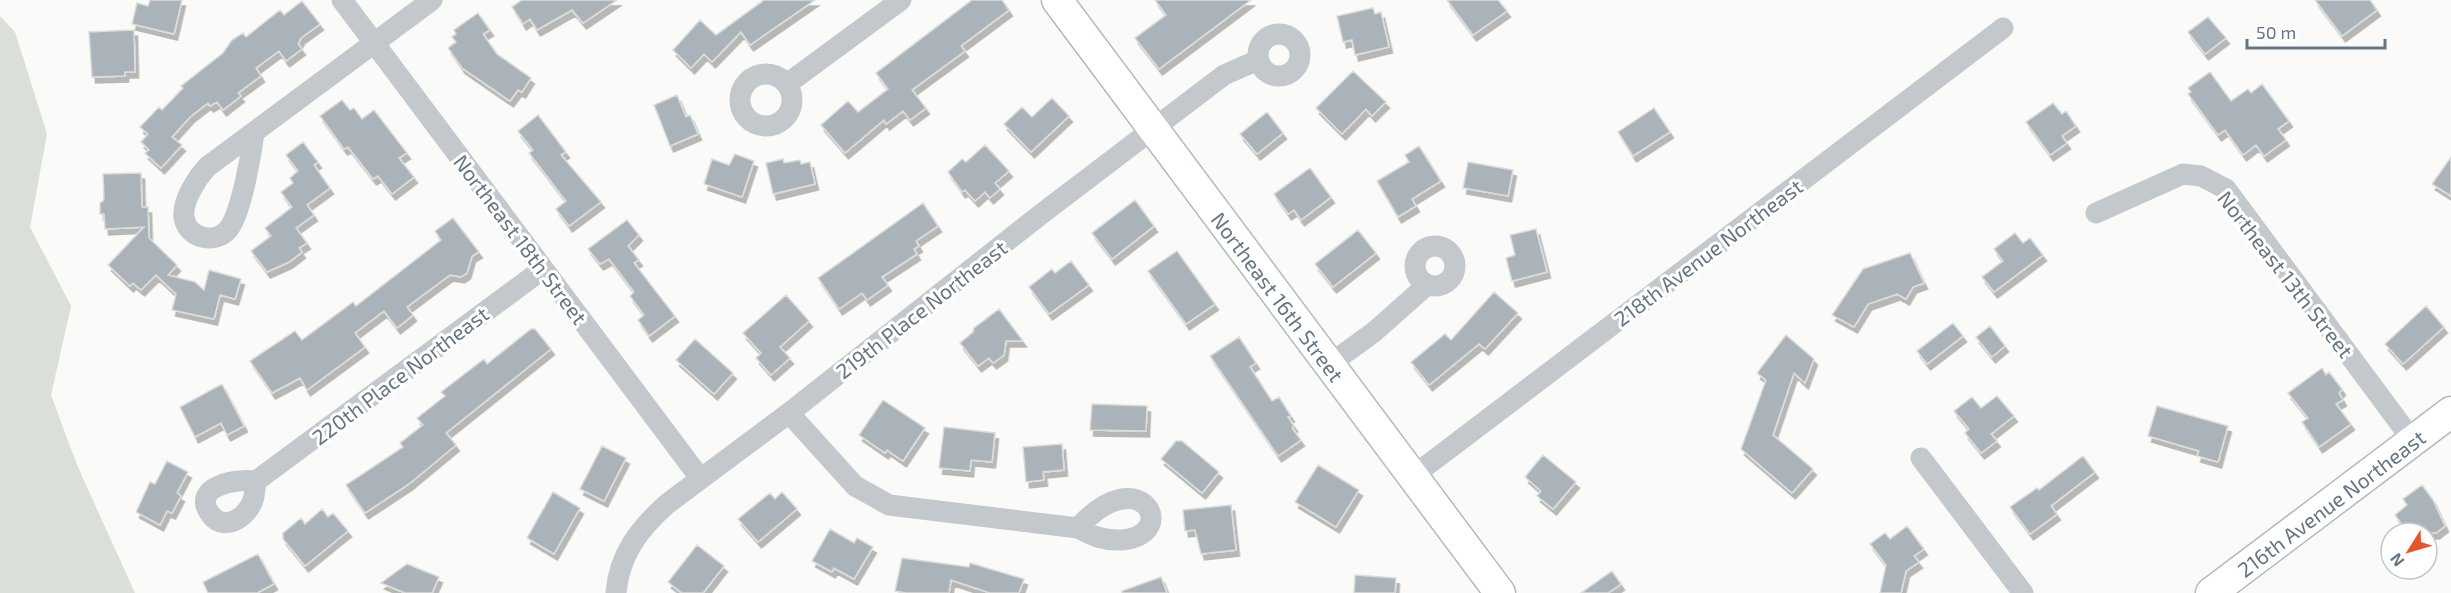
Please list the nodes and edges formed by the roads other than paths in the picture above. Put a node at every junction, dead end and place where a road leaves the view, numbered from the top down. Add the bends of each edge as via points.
1 (342, 0) edge
2 (432, 0) edge
3 (901, 0) edge
4 (1057, 0) edge
5 (2003, 28) dead end
6 (374, 42) junction
7 (1258, 60) dead end
8 (787, 84) dead end
9 (1152, 130) junction
10 (255, 133) junction
11 (2096, 213) dead end
12 (543, 269) junction
13 (1427, 285) dead end
14 (1330, 364) junction
15 (2451, 412) edge
16 (789, 413) junction
17 (2413, 441) junction
18 (1921, 458) dead end
19 (1413, 476) junction
20 (700, 478) junction
21 (256, 481) dead end
22 (1077, 528) dead end
23 (616, 590) edge
24 (1500, 593) edge
25 (2022, 593) edge
26 (2211, 593) edge

1 - 6 street, Northeast 18th Street
2 - 6 street
3 - 8 street
4 - 9 street, Northeast 16th Street
5 - 19 street, 218th Avenue Northeast
6 - 10 street
6 - 12 street, Northeast 18th Street
7 - 9 street, 219th Place Northeast via 1224,75
9 - 14 street, Northeast 16th Street
9 - 16 street, 219th Place Northeast
10 - 10 street via 217,157 198,177 184,210 186,224 196,235 211,238 230,227
11 - 17 street, Northeast 13th Street via 2183,174 2201,176 2226,189
12 - 20 street, Northeast 18th Street
12 - 21 street, 220th Place Northeast
13 - 14 street
14 - 19 street, Northeast 16th Street
15 - 17 street, 216th Avenue Northeast
16 - 20 street, 219th Place Northeast
16 - 22 street via 855,486 889,505
17 - 26 street, 216th Avenue Northeast
18 - 25 street
19 - 24 street, Northeast 16th Street
20 - 23 street, 219th Place Northeast via 649,520 633,540 623,558

